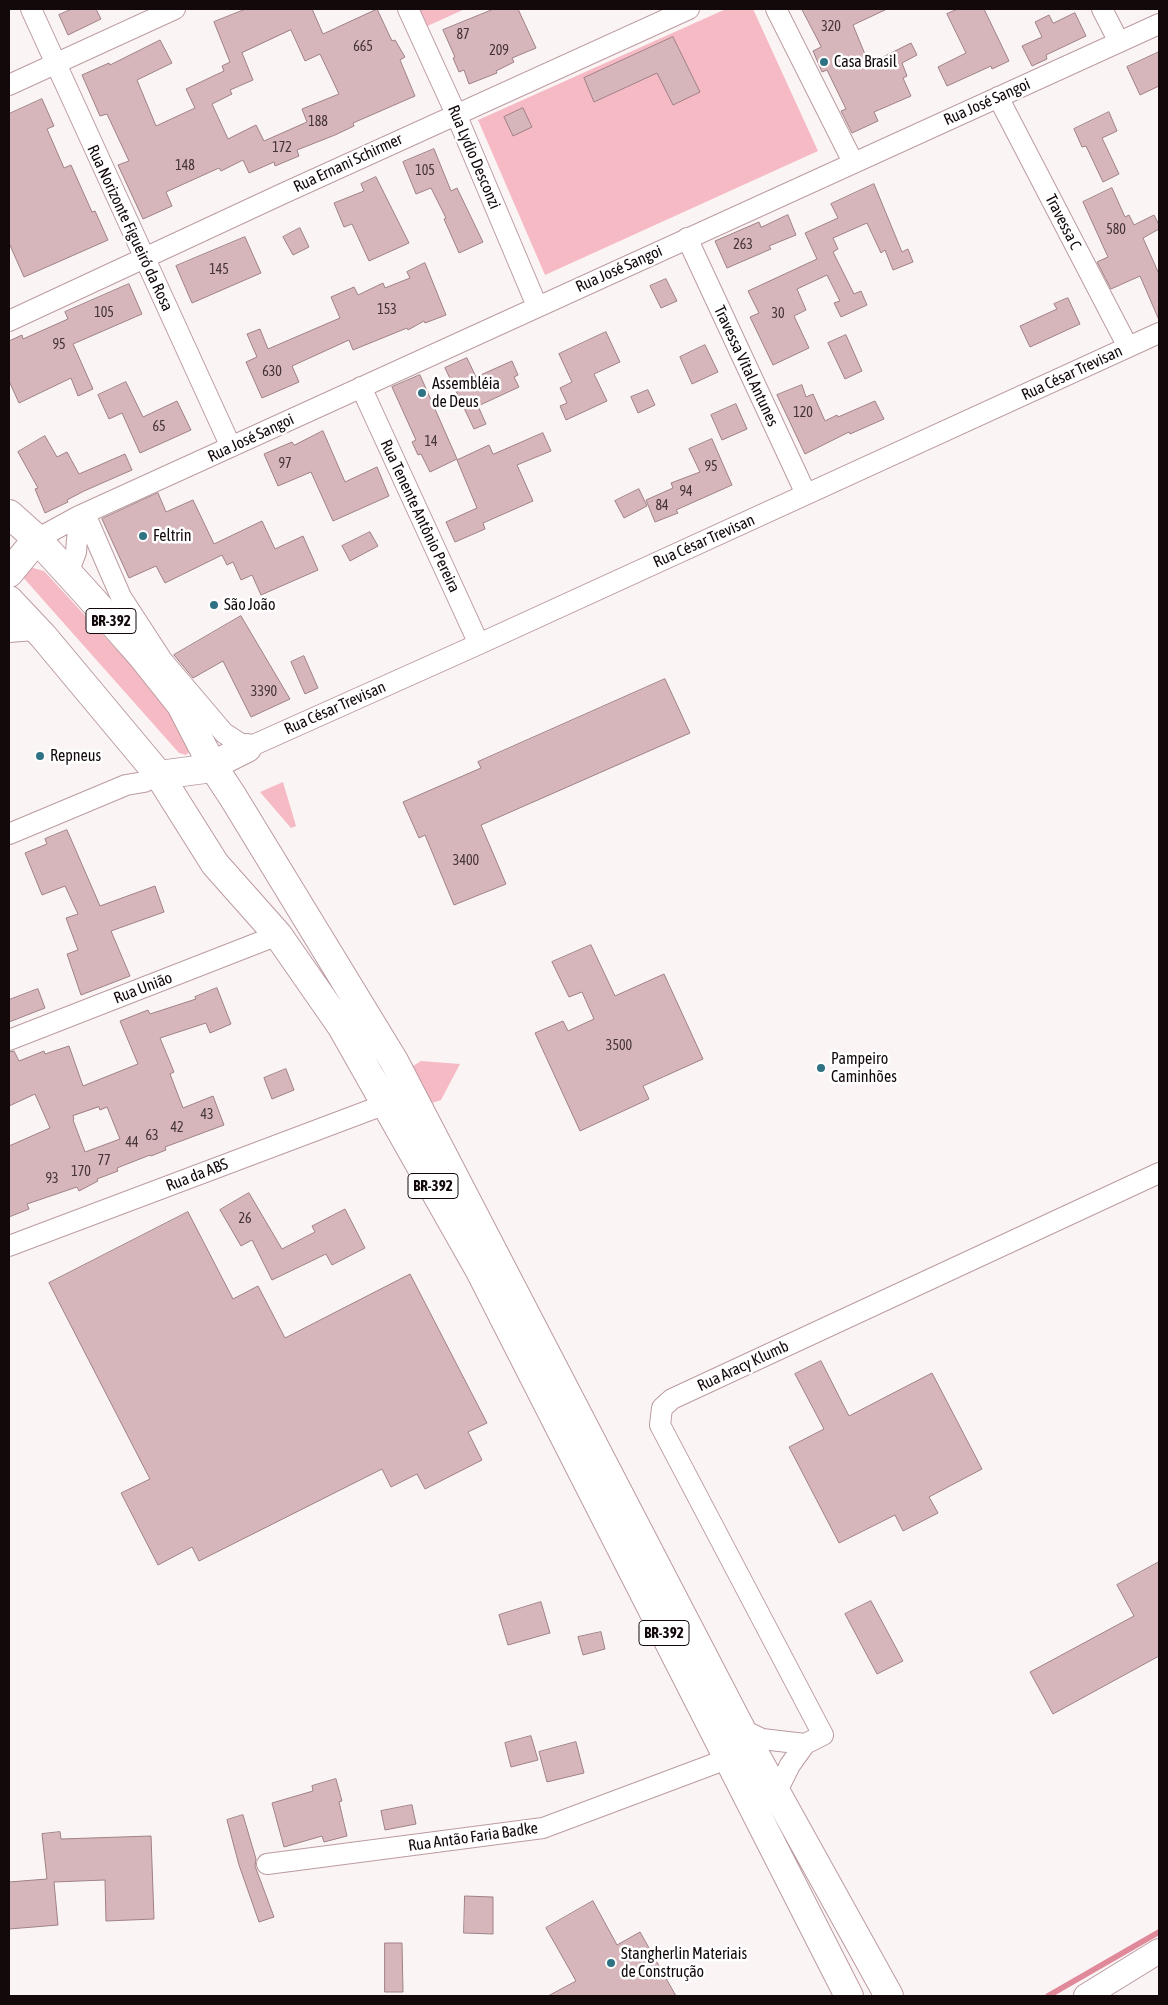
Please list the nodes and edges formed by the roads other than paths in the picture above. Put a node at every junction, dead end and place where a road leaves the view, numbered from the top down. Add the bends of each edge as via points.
1 (31, 9) edge
2 (175, 9) edge
3 (408, 9) edge
4 (689, 9) edge
5 (776, 9) edge
6 (1102, 9) edge
7 (1159, 24) edge
8 (1119, 42) junction
9 (55, 63) junction
10 (9, 85) edge
11 (998, 97) junction
12 (456, 114) junction
13 (853, 162) junction
14 (687, 238) junction
15 (144, 258) junction
16 (537, 306) junction
17 (9, 320) edge
18 (1159, 333) edge
19 (1128, 347) junction
20 (361, 387) junction
21 (231, 447) junction
22 (806, 494) junction
23 (9, 514) edge
24 (82, 515) junction
25 (37, 539) junction
26 (9, 572) edge
27 (68, 574) junction
28 (9, 600) edge
29 (9, 632) edge
30 (43, 636) junction
31 (479, 644) junction
32 (200, 739) junction
33 (231, 755) junction
34 (153, 768) junction
35 (186, 771) junction
36 (9, 834) edge
37 (278, 935) junction
38 (9, 1040) edge
39 (386, 1104) junction
40 (1159, 1173) edge
41 (9, 1246) edge
42 (741, 1729) junction
43 (805, 1744) junction
44 (727, 1759) junction
45 (776, 1793) junction
46 (267, 1864) dead end
47 (1159, 1951) edge
48 (849, 1996) edge
49 (889, 1996) edge
50 (1086, 1996) edge

1 - 9 street, Rua Norizonte Figueiró da Rosa
2 - 9 street
3 - 12 street, Rua Lydio Desconzi
4 - 12 street, Rua Ernani Schirmer
5 - 13 street
6 - 8 street
7 - 8 street, Rua José Sangoi
8 - 11 street, Rua José Sangoi
9 - 10 street
9 - 15 street, Rua Norizonte Figueiró da Rosa
11 - 13 street, Rua José Sangoi
11 - 19 street, Travessa C
12 - 15 street, Rua Ernani Schirmer
12 - 16 street, Rua Lydio Desconzi
13 - 14 street, Rua José Sangoi
14 - 16 street, Rua José Sangoi
14 - 22 street, Travessa Vital Antunes
15 - 17 street, Rua Ernani Schirmer
15 - 21 street, Rua Norizonte Figueiró da Rosa
16 - 20 street, Rua José Sangoi
18 - 19 street, Rua César Trevisan
19 - 22 street, Rua César Trevisan
20 - 21 street, Rua José Sangoi
20 - 31 street, Rua Tenente Antônio Pereira
21 - 24 street, Rua José Sangoi
22 - 31 street, Rua César Trevisan
23 - 25 highway, BR-392
24 - 25 street, Rua José Sangoi
24 - 27 street via 76,552
24 - 33 street via 122,597 162,660 224,733
25 - 26 highway
25 - 27 highway, BR-392
27 - 32 highway, BR-392 via 142,656 181,705
28 - 30 highway, BR-392
29 - 30 street via 34,630
30 - 34 highway, BR-392
31 - 33 street, Rua César Trevisan
32 - 33 highway, BR-392
32 - 33 highway via 225,746
32 - 35 highway via 198,759
33 - 35 highway via 205,770
33 - 42 highway, BR-392 / BR-392 via 233,796 394,1061
34 - 35 highway
34 - 36 street via 126,785
34 - 37 highway, BR-392 via 215,864
37 - 38 street, Rua União
37 - 39 highway, BR-392 via 342,1027
39 - 41 street, Rua da ABS
39 - 44 highway, BR-392 via 479,1269
40 - 43 street, Rua Aracy Klumb via 672,1399 662,1408 660,1425 822,1735
42 - 43 street via 762,1739
42 - 45 highway, BR-392
43 - 45 street via 790,1764
44 - 46 street, Rua Antão Faria Badke via 543,1828
44 - 48 highway, BR-392
45 - 49 highway, BR-392
47 - 50 street

